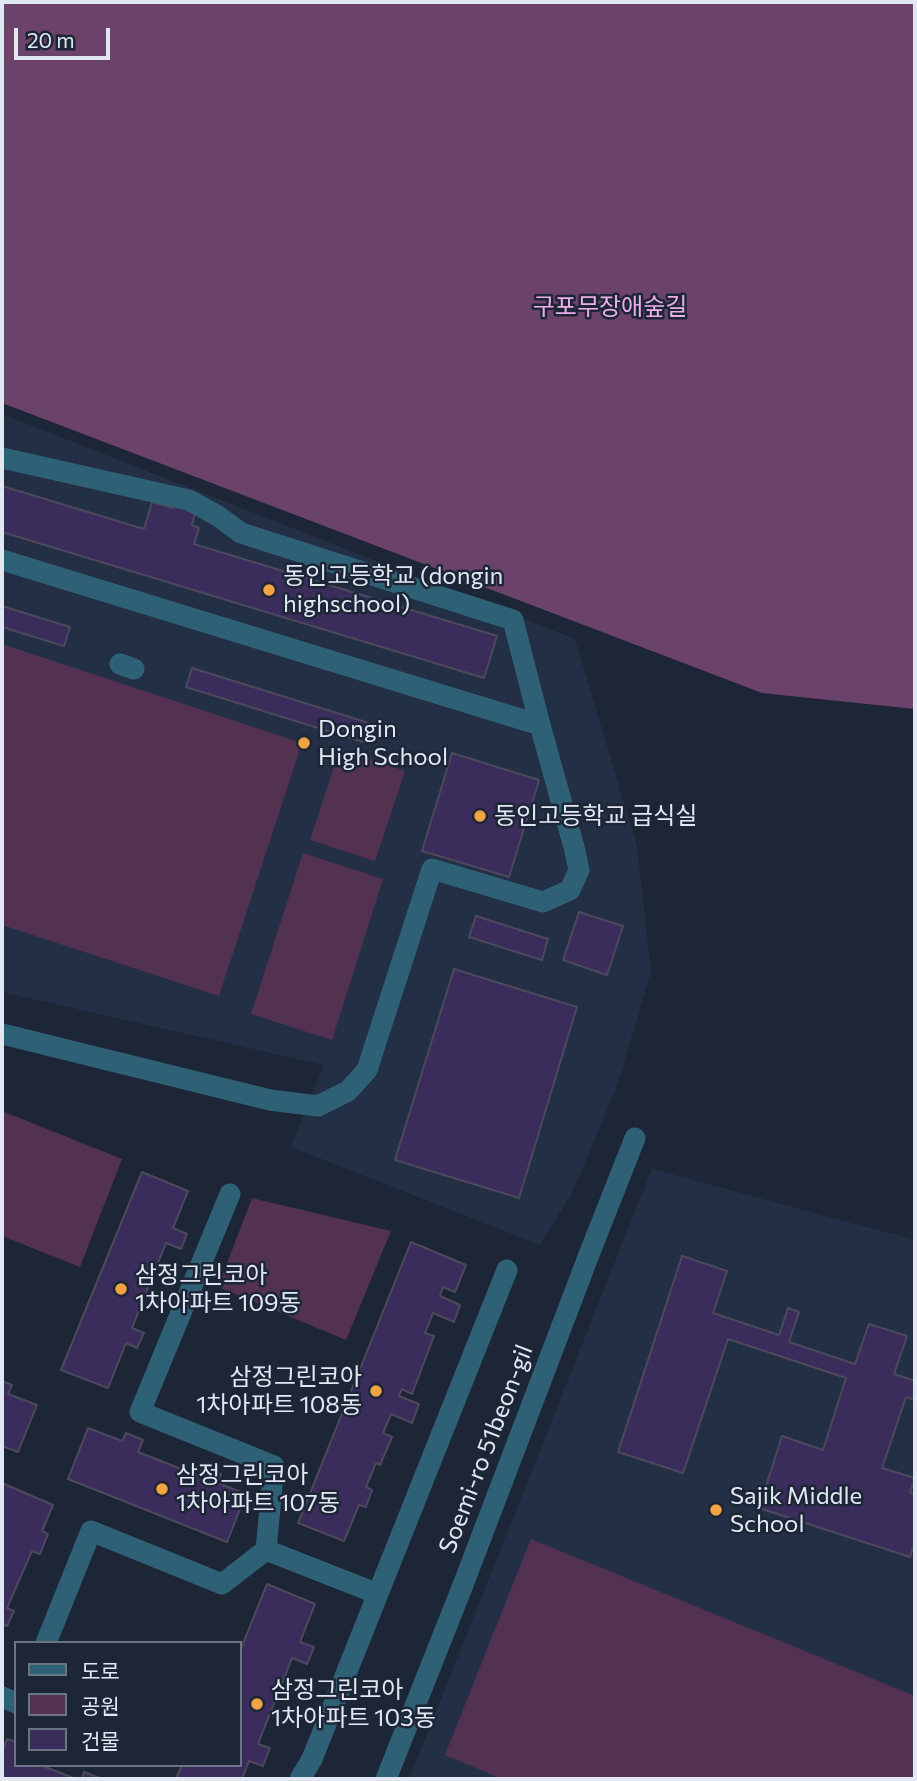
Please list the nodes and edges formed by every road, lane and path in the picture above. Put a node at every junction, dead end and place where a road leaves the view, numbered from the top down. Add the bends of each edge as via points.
1 (2, 458) edge
2 (2, 560) edge
3 (540, 725) junction
4 (2, 1034) edge
5 (635, 1138) dead end
6 (230, 1194) dead end
7 (507, 1270) dead end
8 (266, 1550) junction
9 (378, 1594) junction
10 (47, 1641) edge
11 (300, 1779) edge
12 (386, 1779) edge

1 - 3 street via 189,500 241,534 513,620
2 - 3 street
3 - 4 street via 579,870 570,890 543,902 432,869 367,1070 348,1091 318,1106 270,1100
5 - 12 street, Soemi-ro 51beon-gil
6 - 8 street via 140,1412 274,1466
7 - 9 street
8 - 9 street
8 - 10 street via 222,1584 91,1531
9 - 11 street

